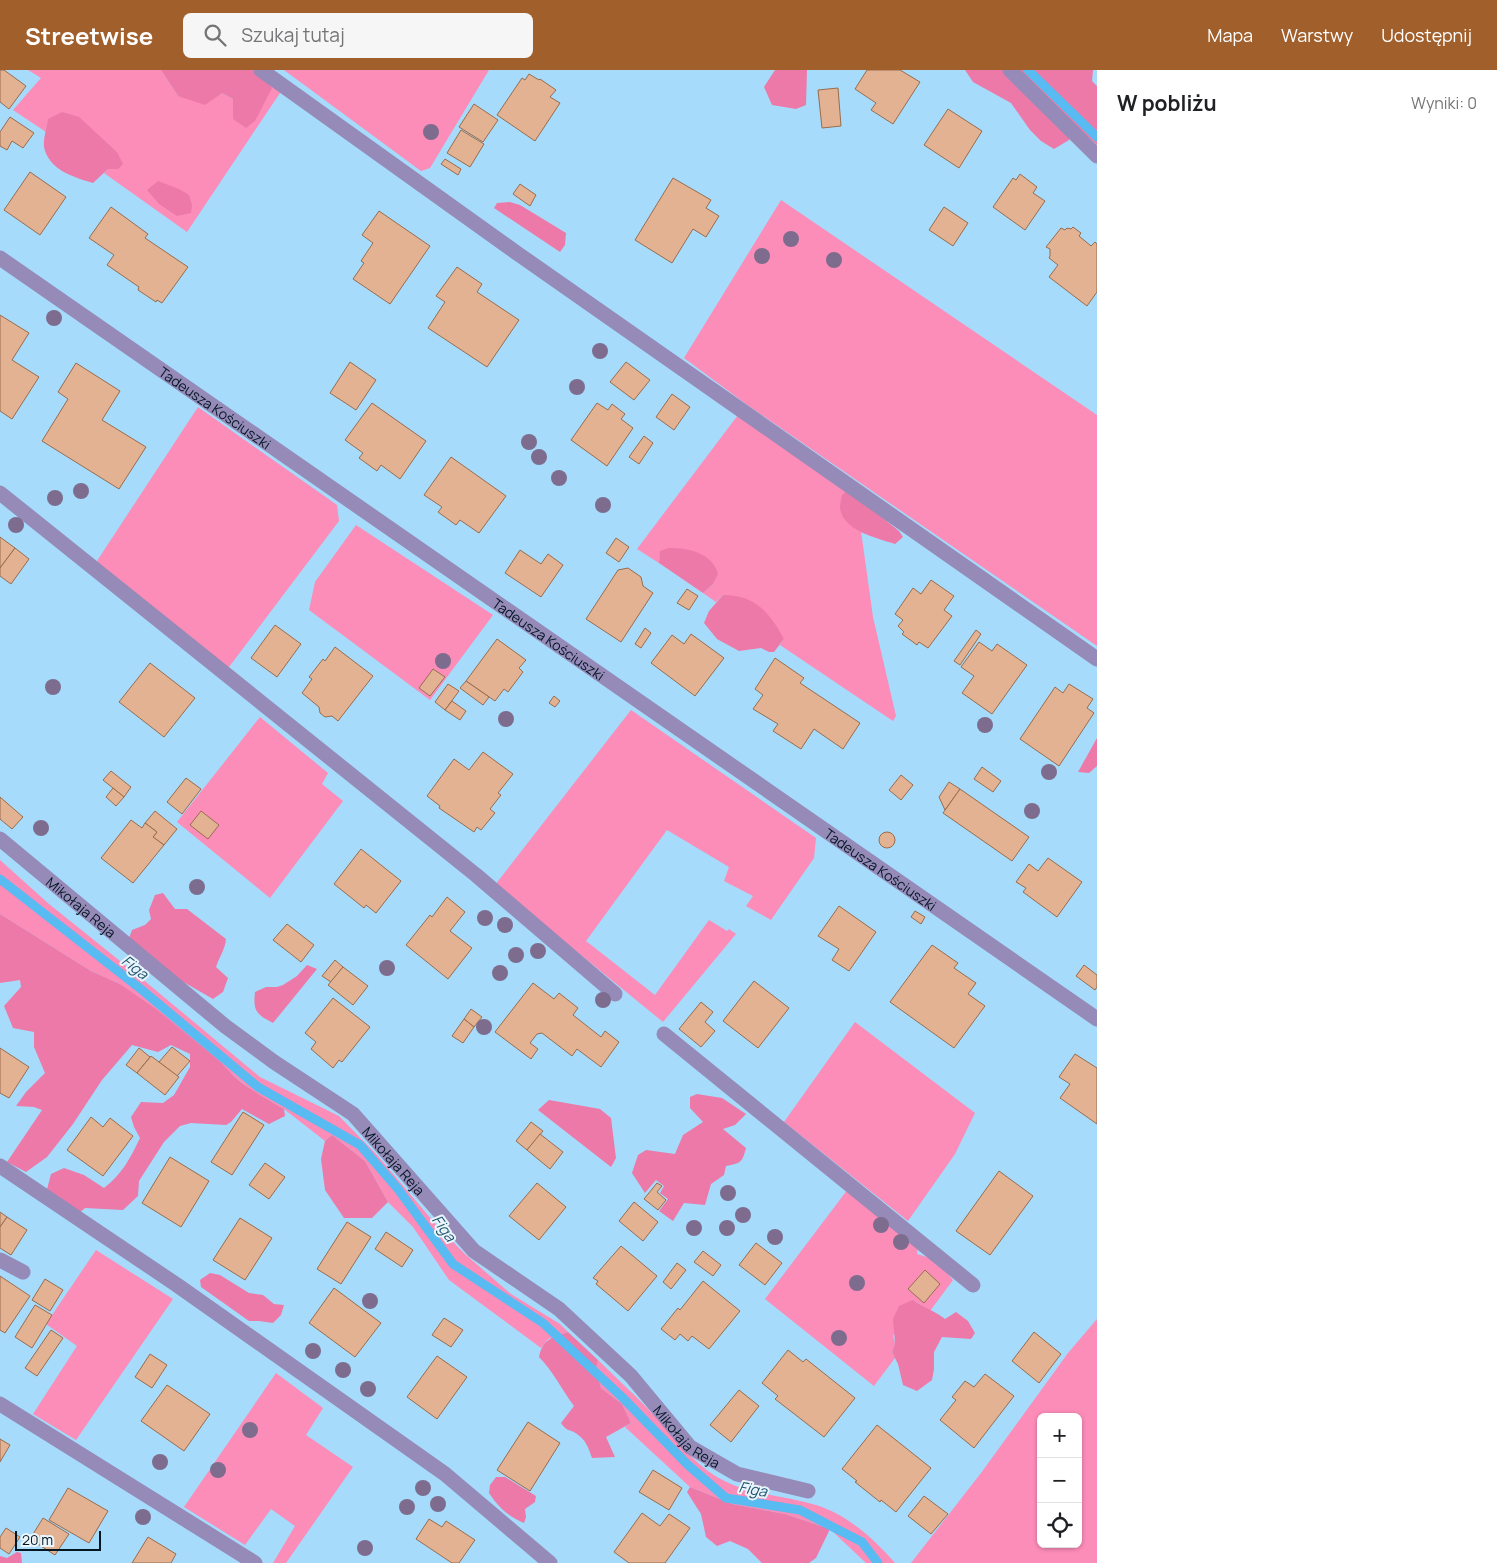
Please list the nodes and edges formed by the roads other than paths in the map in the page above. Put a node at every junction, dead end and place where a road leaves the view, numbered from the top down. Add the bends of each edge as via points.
1 (261, 70) edge
2 (1010, 70) edge
3 (1097, 156) edge
4 (0, 258) edge
5 (0, 493) edge
6 (1097, 659) edge
7 (0, 839) edge
8 (615, 994) dead end
9 (1097, 1019) edge
10 (664, 1034) dead end
11 (0, 1166) edge
12 (0, 1260) edge
13 (23, 1272) dead end
14 (973, 1285) dead end
15 (0, 1404) edge
16 (808, 1491) dead end
17 (251, 1562) edge
18 (550, 1563) edge

1 - 6 street via 512,251
2 - 3 street
4 - 9 street, Tadeusza Kościuszki
5 - 8 street via 469,870
7 - 16 street, Mikołaja Reja via 225,1026 353,1114 474,1251 559,1309 631,1376 690,1447 737,1474
10 - 14 street
11 - 18 street via 185,1290 445,1474
12 - 13 street
15 - 17 street

